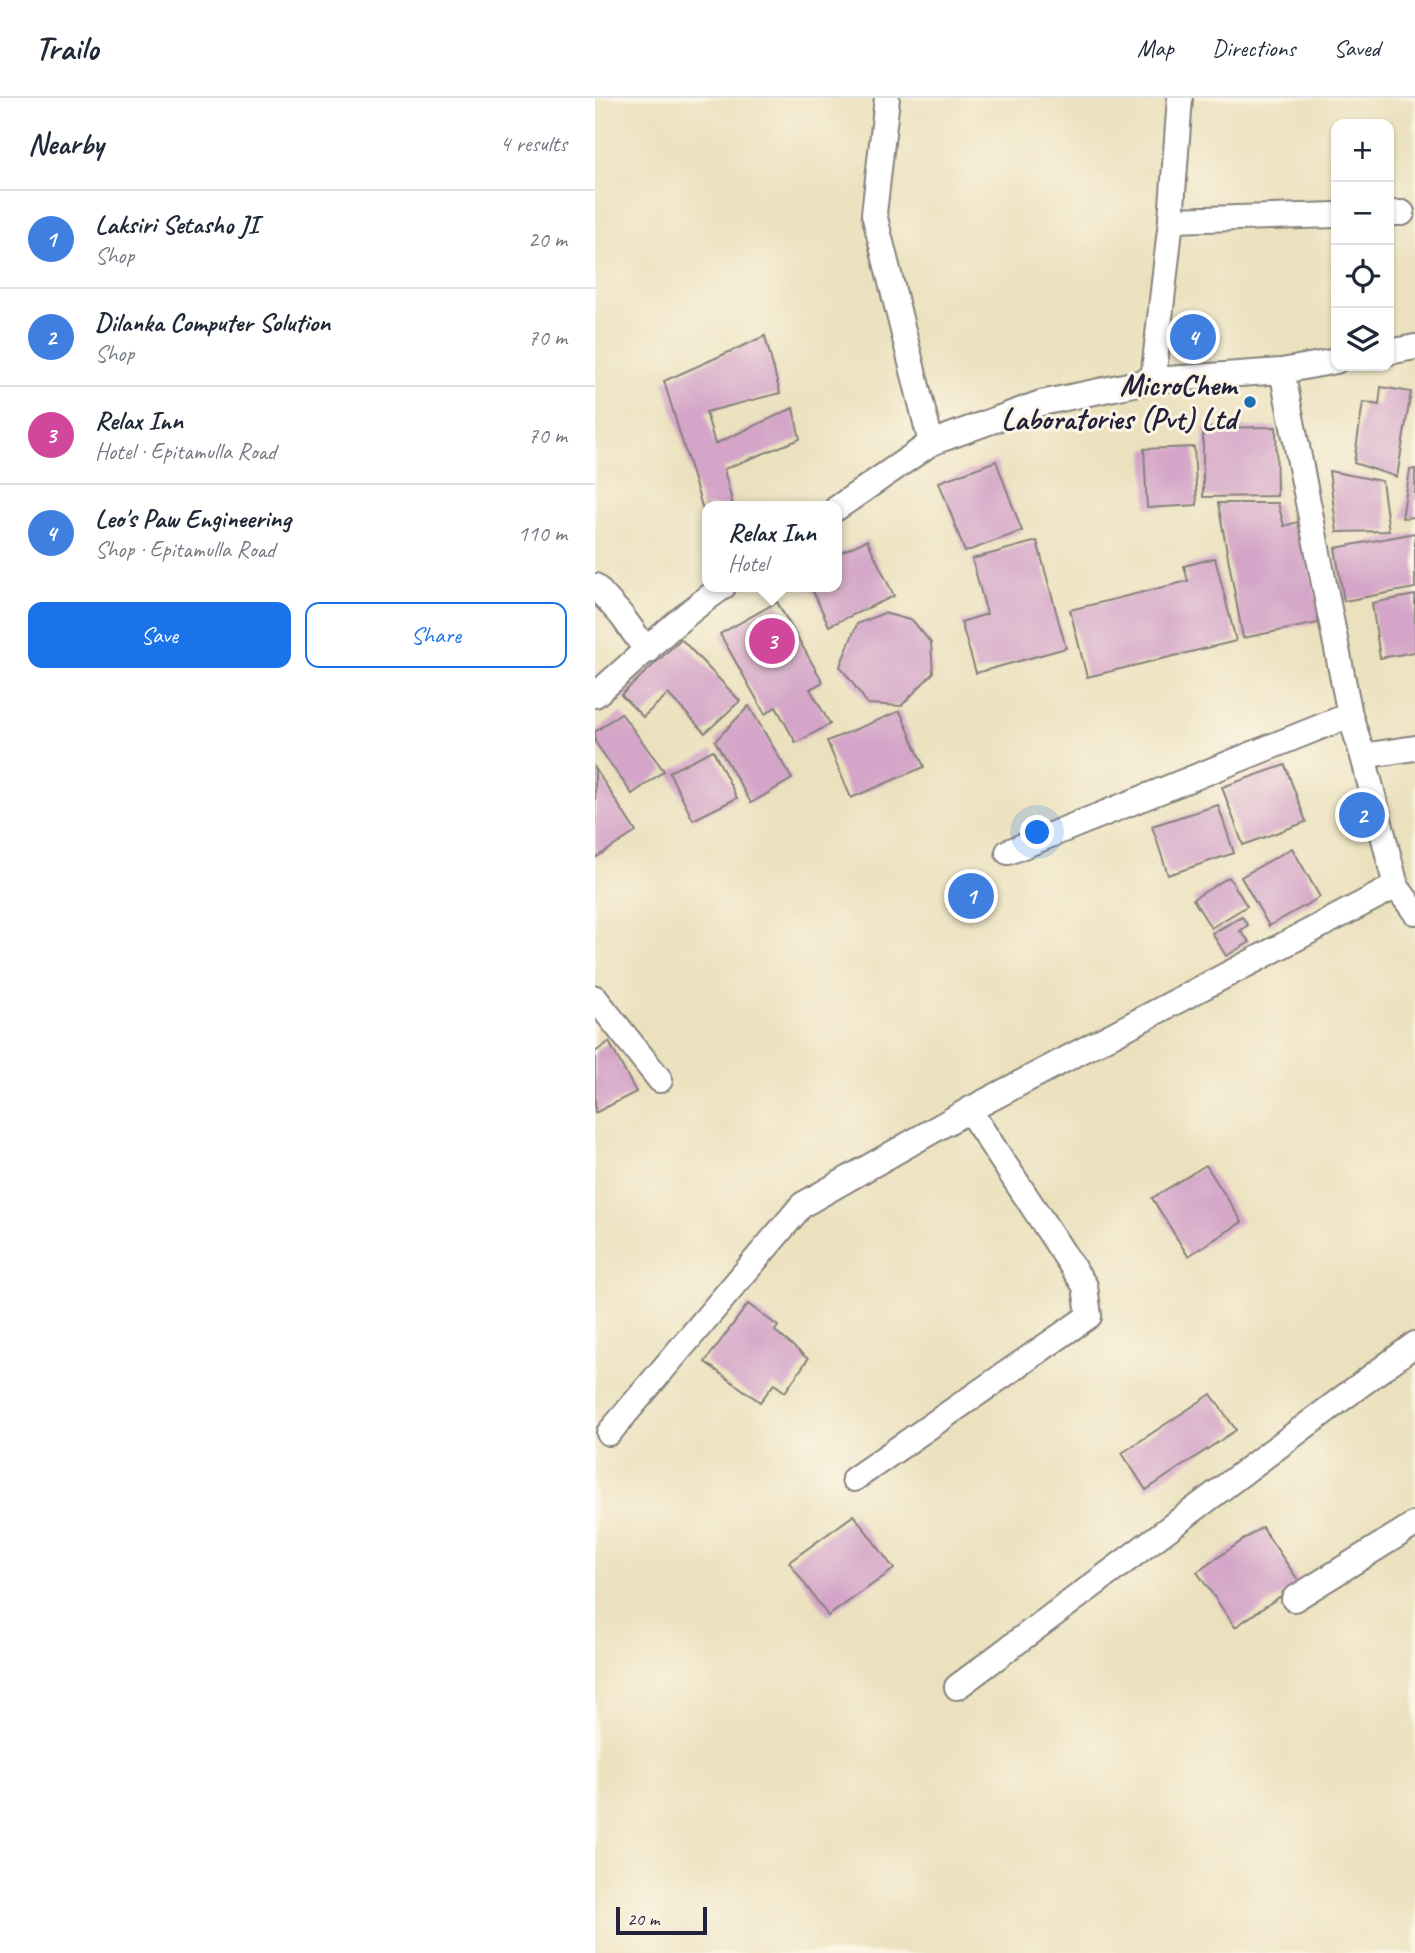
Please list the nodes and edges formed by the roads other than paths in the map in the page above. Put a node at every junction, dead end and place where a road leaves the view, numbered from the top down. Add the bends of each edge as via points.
1 (887, 98) edge
2 (1180, 98) edge
3 (1331, 215) edge
4 (1171, 220) junction
5 (1415, 347) edge
6 (1394, 351) edge
7 (1331, 362) edge
8 (1282, 372) junction
9 (1153, 380) junction
10 (931, 443) junction
11 (842, 505) edge
12 (595, 586) edge
13 (716, 592) edge
14 (647, 651) junction
15 (595, 695) edge
16 (1350, 715) junction
17 (1415, 748) edge
18 (1363, 756) junction
19 (1008, 852) dead end
20 (1396, 886) junction
21 (1415, 912) edge
22 (595, 998) edge
23 (660, 1080) dead end
24 (969, 1110) junction
25 (1415, 1344) edge
26 (609, 1433) dead end
27 (854, 1479) dead end
28 (1415, 1524) edge
29 (1294, 1599) dead end
30 (957, 1687) dead end

1 - 10 street via 874,214
2 - 4 street
3 - 4 street
4 - 9 street
5 - 6 street
7 - 8 street
8 - 9 street
8 - 16 street
9 - 10 street via 1041,402
10 - 11 street
12 - 14 street
13 - 14 street
14 - 15 street
16 - 18 street
16 - 19 street
17 - 18 street
18 - 20 street
20 - 21 street
20 - 24 street
22 - 23 street
24 - 26 street via 802,1205
24 - 27 street via 1085,1286 1089,1317
25 - 30 street
28 - 29 street

